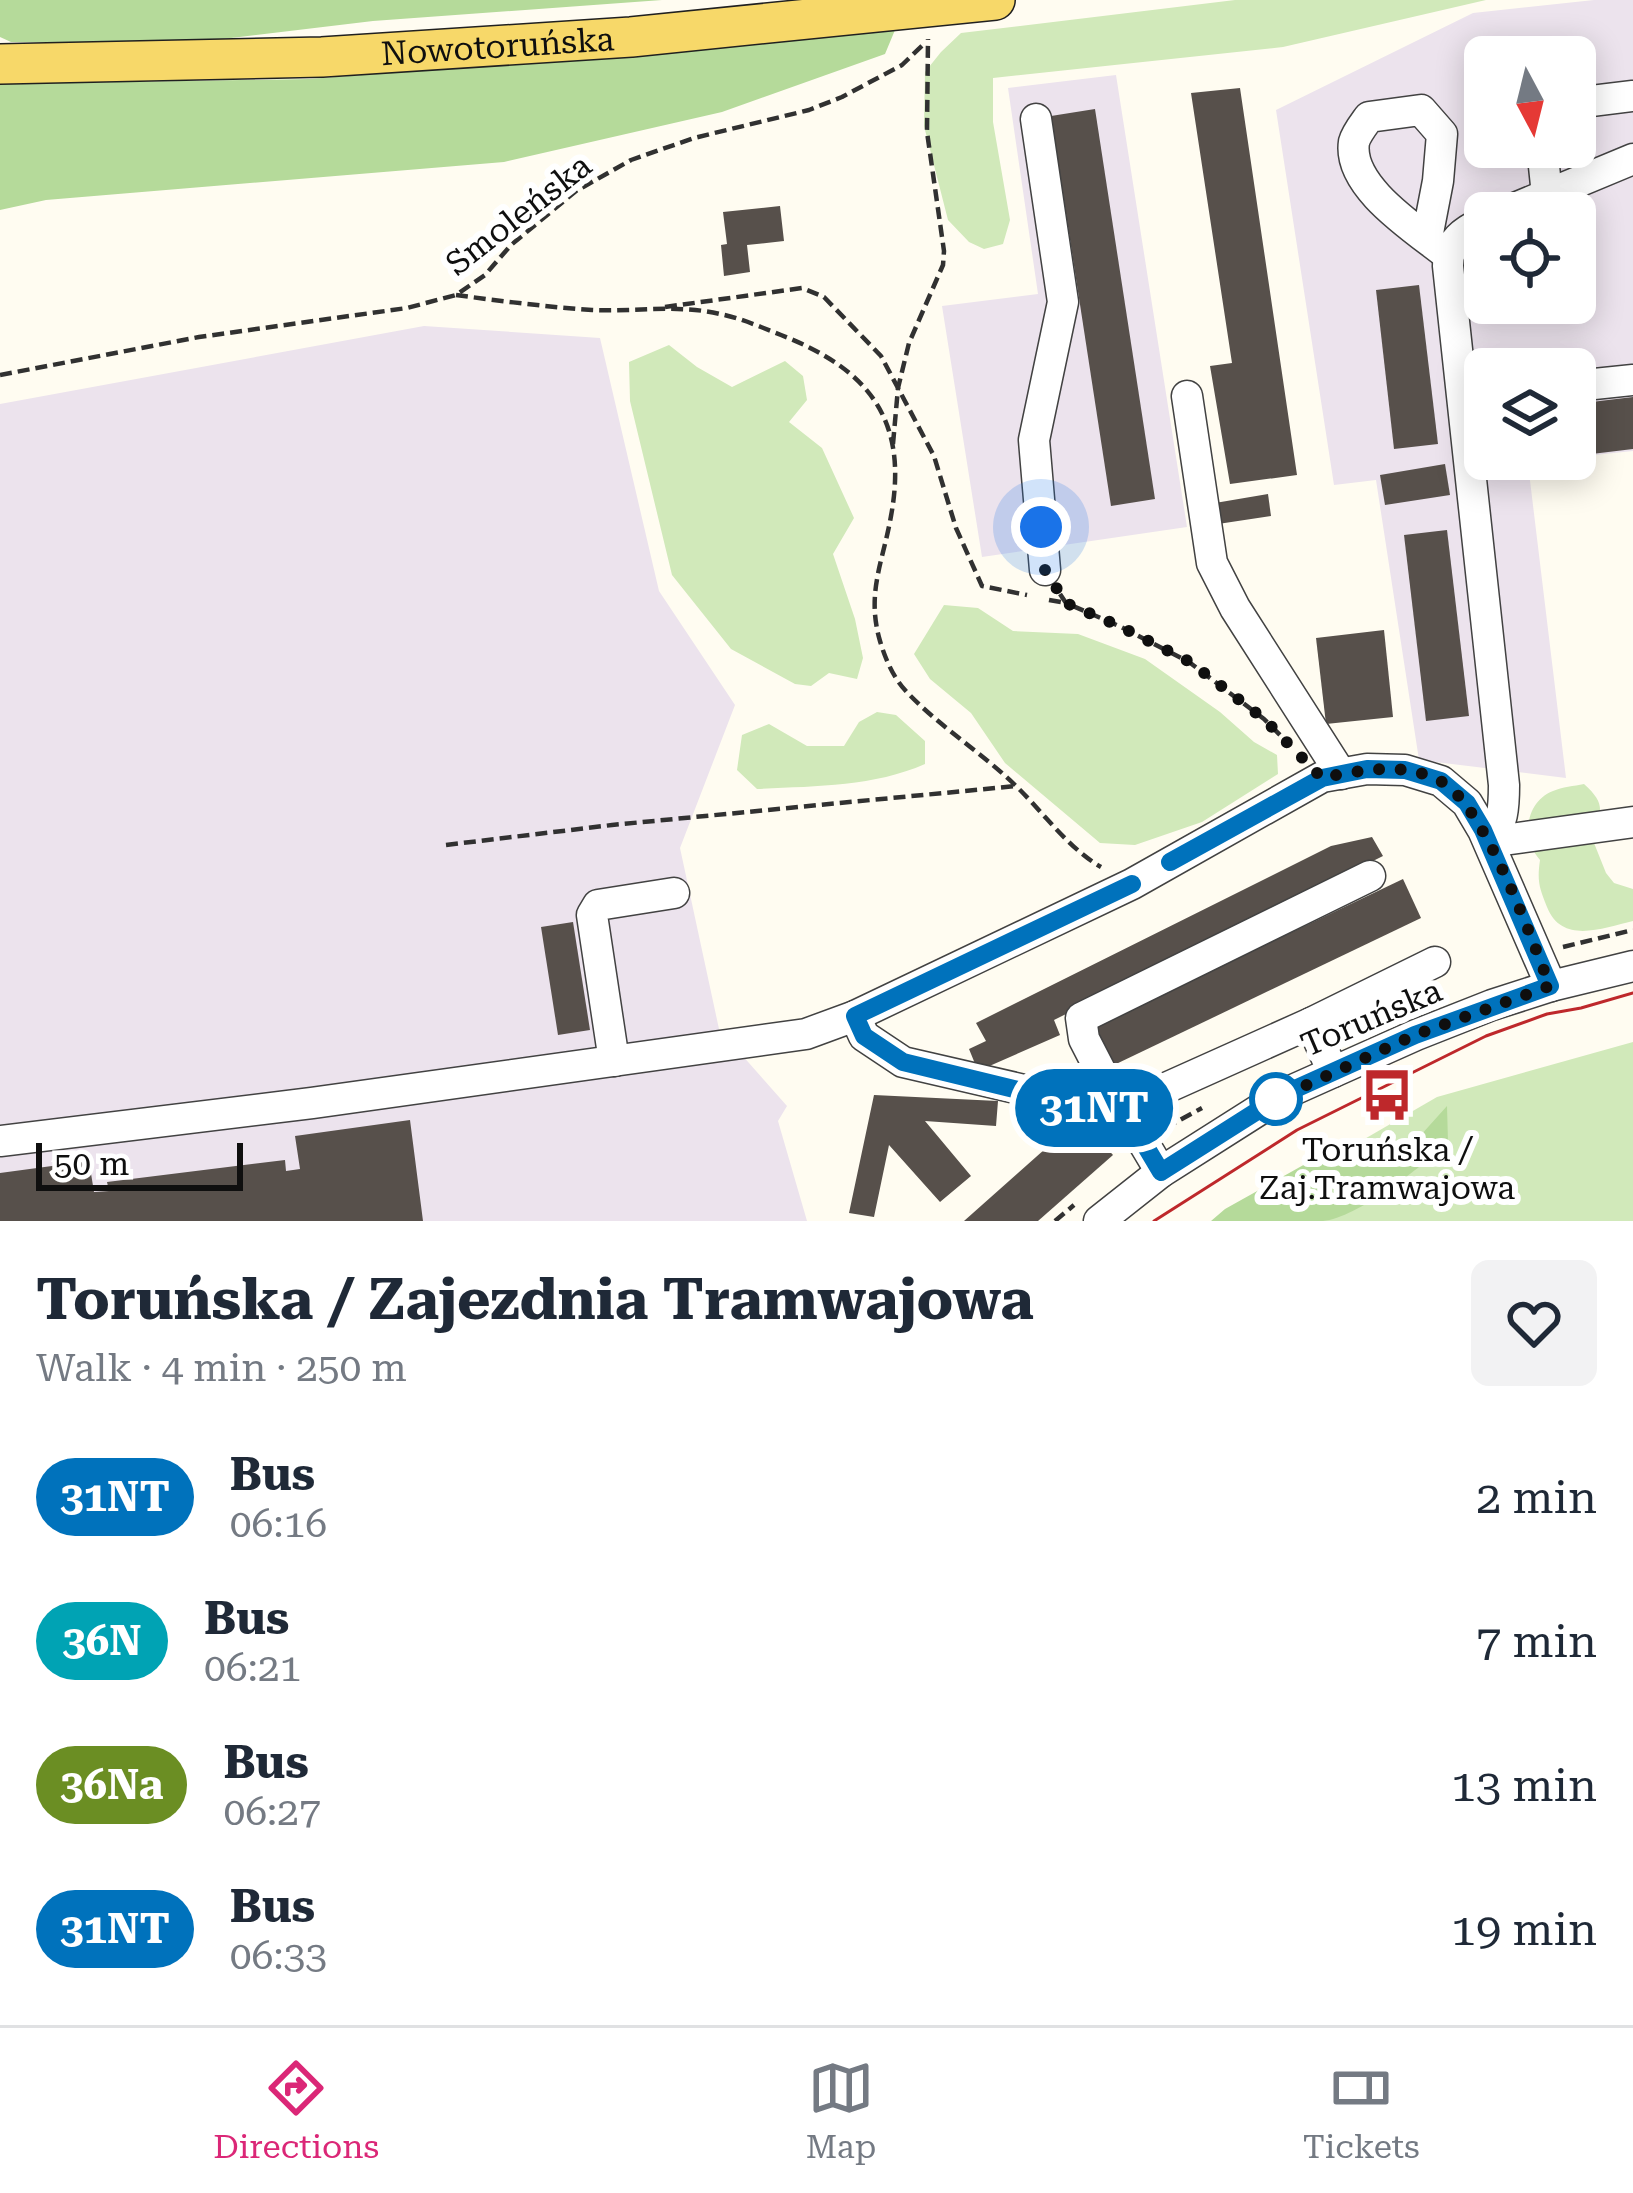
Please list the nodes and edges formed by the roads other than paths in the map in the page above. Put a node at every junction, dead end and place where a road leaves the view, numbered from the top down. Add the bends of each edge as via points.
1 (995, 0) edge
2 (0, 64) edge
3 (1633, 96) edge
4 (1596, 100) edge
5 (1036, 119) dead end
6 (1633, 159) edge
7 (1553, 192) edge
8 (1464, 233) edge
9 (1464, 370) edge
10 (1633, 380) edge
11 (1596, 384) edge
12 (1187, 396) dead end
13 (1479, 480) edge
14 (1045, 570) road end
15 (1332, 776) junction
16 (1633, 821) edge
17 (1489, 842) junction
18 (1370, 876) dead end
19 (674, 893) dead end
20 (1435, 962) dead end
21 (1633, 966) edge
22 (1550, 986) junction
23 (855, 1016) junction
24 (1311, 1023) junction
25 (614, 1061) junction
26 (1333, 1072) junction
27 (1125, 1117) junction
28 (0, 1142) edge
29 (1161, 1172) junction
30 (1100, 1221) edge

1 - 2 main road, Nowotoruńska via 933,23 322,57
3 - 4 street
5 - 14 street via 1063,302 1034,440
6 - 7 street
8 - 9 street via 1437,246
10 - 11 street
12 - 15 street via 1212,563
13 - 17 street via 1504,785 1503,818
15 - 17 street via 1405,770 1441,781 1467,803
15 - 23 street via 1132,884
16 - 17 street
17 - 22 street
18 - 27 street via 1081,1018
19 - 25 street via 598,905 592,915
20 - 24 street
21 - 22 street, Toruńska
22 - 26 street, Toruńska
23 - 25 street via 783,1038
23 - 27 street via 864,1036 903,1062
24 - 26 street
24 - 27 street via 1146,1097
25 - 28 street
26 - 29 street, Toruńska
27 - 29 street
29 - 30 street, Toruńska

